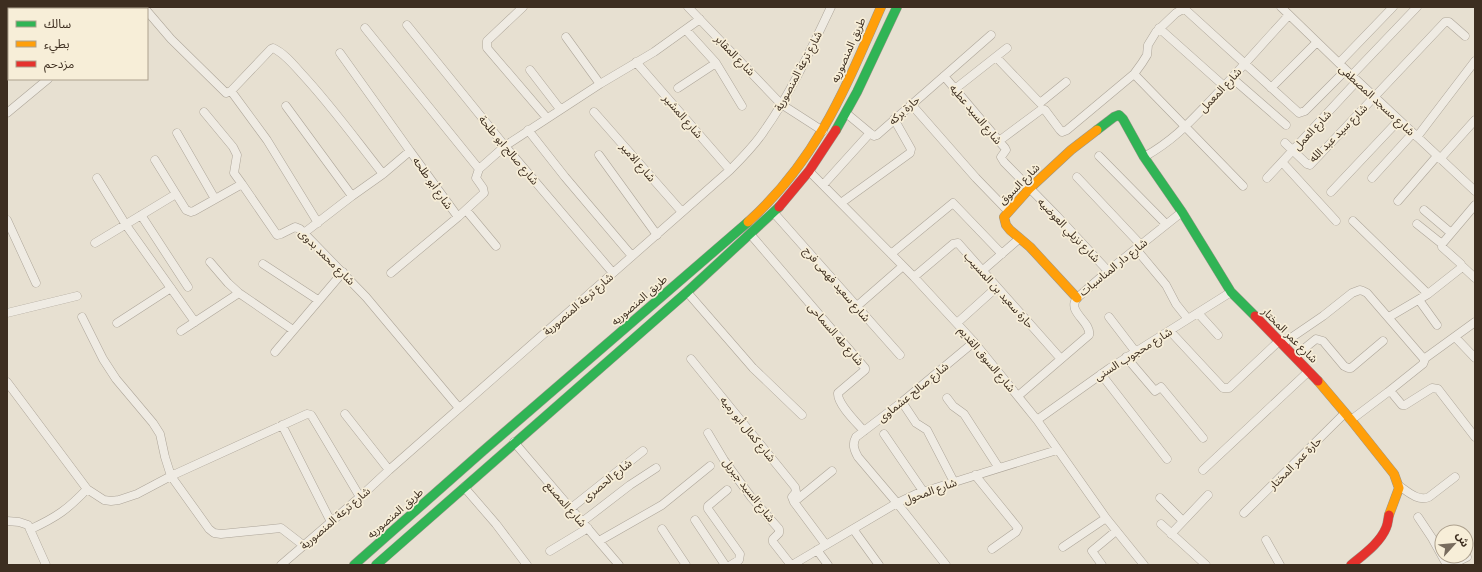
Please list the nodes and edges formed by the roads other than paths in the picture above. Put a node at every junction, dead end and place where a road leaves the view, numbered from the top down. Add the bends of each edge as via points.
1 (523, 7) edge
2 (688, 7) edge
3 (831, 7) edge
4 (881, 7) edge
5 (897, 7) edge
6 (1281, 7) edge
7 (1393, 7) edge
8 (1417, 7) edge
9 (148, 13) edge
10 (1289, 15) junction
11 (700, 19) junction
12 (407, 25) dead end
13 (365, 28) dead end
14 (1159, 28) junction
15 (686, 30) junction
16 (991, 35) dead end
17 (1465, 36) dead end
18 (566, 37) dead end
19 (1317, 42) junction
20 (1007, 48) dead end
21 (340, 53) dead end
22 (996, 57) junction
23 (1475, 61) edge
24 (636, 62) junction
25 (716, 63) junction
26 (1339, 63) junction
27 (1244, 64) junction
28 (530, 70) dead end
29 (1134, 74) junction
30 (1352, 75) junction
31 (944, 76) junction
32 (1232, 78) junction
33 (47, 80) edge
34 (1066, 82) dead end
35 (600, 84) junction
36 (1224, 86) junction
37 (678, 88) dead end
38 (1271, 88) junction
39 (955, 89) junction
40 (231, 91) junction
41 (1374, 97) junction
42 (911, 104) junction
43 (286, 106) dead end
44 (742, 106) dead end
45 (784, 106) junction
46 (560, 109) junction
47 (204, 112) dead end
48 (594, 112) dead end
49 (7, 113) edge
50 (846, 113) junction
51 (1119, 115) joint
52 (547, 118) junction
53 (894, 119) junction
54 (1399, 120) junction
55 (1475, 120) edge
56 (1286, 125) dead end
57 (1185, 127) junction
58 (528, 130) junction
59 (823, 130) junction
60 (870, 132) junction
61 (177, 133) dead end
62 (1415, 135) junction
63 (1000, 141) junction
64 (1285, 143) dead end
65 (505, 146) junction
66 (1293, 150) junction
67 (410, 151) junction
68 (599, 155) dead end
69 (1099, 156) dead end
70 (1144, 157) junction
71 (1439, 157) junction
72 (155, 160) dead end
73 (1282, 162) junction
74 (478, 168) junction
75 (730, 170) junction
76 (809, 171) junction
77 (383, 174) junction
78 (97, 178) dead end
79 (1078, 178) dead end
80 (1267, 178) dead end
81 (1372, 178) dead end
82 (242, 184) junction
83 (823, 185) junction
84 (1243, 186) dead end
85 (1029, 189) junction
86 (1475, 191) edge
87 (1331, 192) dead end
88 (176, 194) junction
89 (352, 196) junction
90 (215, 199) junction
91 (1398, 201) dead end
92 (841, 203) junction
93 (1475, 205) edge
94 (466, 210) junction
95 (1424, 210) dead end
96 (1008, 211) junction
97 (682, 212) junction
98 (1182, 212) junction
99 (774, 213) junction
100 (141, 215) junction
101 (458, 217) junction
102 (7, 220) edge
103 (1353, 221) dead end
104 (1336, 222) dead end
105 (318, 223) junction
106 (1166, 224) junction
107 (1417, 224) dead end
108 (126, 225) junction
109 (304, 233) junction
110 (1451, 233) junction
111 (657, 234) junction
112 (751, 235) junction
113 (1020, 238) junction
114 (95, 243) dead end
115 (1442, 244) junction
116 (496, 246) dead end
117 (1139, 247) junction
118 (891, 254) junction
119 (1002, 254) junction
120 (632, 256) junction
121 (210, 262) dead end
122 (263, 264) dead end
123 (1462, 265) junction
124 (903, 266) junction
125 (982, 271) junction
126 (1108, 271) junction
127 (342, 272) junction
128 (391, 273) dead end
129 (613, 273) junction
130 (914, 277) junction
131 (1475, 278) edge
132 (36, 283) dead end
133 (188, 287) dead end
134 (997, 287) junction
135 (171, 288) junction
136 (687, 292) junction
137 (1231, 292) junction
138 (239, 293) junction
139 (1428, 294) junction
140 (76, 296) dead end
141 (1077, 298) junction
142 (318, 300) junction
143 (1419, 300) junction
144 (856, 307) junction
145 (7, 313) edge
146 (1198, 313) junction
147 (82, 317) dead end
148 (1109, 317) dead end
149 (1389, 318) junction
150 (1188, 319) junction
151 (195, 322) junction
152 (1475, 322) edge
153 (117, 323) dead end
154 (957, 324) junction
155 (1437, 326) dead end
156 (293, 330) junction
157 (181, 331) dead end
158 (1170, 331) junction
159 (1218, 335) dead end
160 (1455, 337) junction
161 (1383, 341) dead end
162 (974, 342) junction
163 (1280, 343) junction
164 (601, 349) junction
165 (1135, 351) junction
166 (275, 352) dead end
167 (900, 355) dead end
168 (1295, 356) junction
169 (1126, 357) junction
170 (1475, 358) edge
171 (609, 359) junction
172 (691, 359) dead end
173 (1061, 359) junction
174 (1425, 359) junction
175 (1309, 371) junction
176 (1101, 374) junction
177 (7, 382) edge
178 (1388, 392) junction
179 (1018, 396) junction
180 (946, 398) dead end
181 (902, 402) junction
182 (459, 408) junction
183 (345, 414) dead end
184 (802, 415) dead end
185 (1348, 417) junction
186 (1037, 420) junction
187 (282, 425) junction
188 (864, 431) junction
189 (708, 433) dead end
190 (884, 434) dead end
191 (1475, 437) edge
192 (1203, 438) dead end
193 (514, 442) junction
194 (1058, 450) junction
195 (643, 451) dead end
196 (1167, 459) dead end
197 (710, 466) dead end
198 (656, 468) dead end
199 (999, 468) junction
200 (389, 470) junction
201 (1203, 470) dead end
202 (832, 471) dead end
203 (974, 475) junction
204 (171, 476) junction
205 (1455, 477) dead end
206 (954, 482) junction
207 (1398, 485) junction
208 (464, 487) junction
209 (88, 489) junction
210 (727, 490) dead end
211 (923, 491) junction
212 (1208, 496) dead end
213 (360, 497) junction
214 (1160, 498) dead end
215 (794, 502) junction
216 (897, 503) junction
217 (570, 509) junction
218 (1244, 513) dead end
219 (1418, 517) dead end
220 (1106, 518) junction
221 (695, 520) dead end
222 (7, 521) edge
223 (1183, 521) junction
224 (331, 522) junction
225 (1161, 524) dead end
226 (585, 525) junction
227 (31, 529) junction
228 (662, 529) dead end
229 (853, 529) junction
230 (1116, 531) junction
231 (1172, 534) junction
232 (1266, 540) dead end
233 (599, 541) junction
234 (303, 545) junction
235 (826, 545) junction
236 (1063, 547) dead end
237 (992, 549) dead end
238 (817, 550) junction
239 (550, 551) dead end
240 (46, 565) edge
241 (280, 565) edge
242 (354, 565) edge
243 (376, 565) edge
244 (527, 565) edge
245 (619, 565) edge
246 (686, 565) edge
247 (725, 565) edge
248 (731, 565) edge
249 (792, 565) edge
250 (828, 565) edge
251 (879, 565) edge
252 (946, 565) edge
253 (1102, 565) edge
254 (1144, 565) edge
255 (1206, 565) edge
256 (1280, 565) edge
257 (1351, 565) edge
258 (1447, 565) edge

1 - 52 street via 487,41 487,48
2 - 11 street, شارع المقابر
3 - 45 street, شارع ترعة المنصورية
4 - 59 main road, طريق المنصوريه
5 - 50 main road
6 - 10 street, شارع مسجد المصطفى
7 - 26 street
8 - 30 street
9 - 40 street via 222,91
10 - 19 street, شارع مسجد المصطفى
10 - 27 street, شارع المعمل
11 - 15 street
11 - 45 street, شارع المقابر
12 - 65 street, شارع صالح ابو طلحة
13 - 74 street
14 - 27 street via 1183,9
14 - 29 street via 1150,40 1147,55
14 - 36 street
15 - 24 street
15 - 25 street
16 - 31 street, حارة بركه
17 - 41 street via 1449,22 1445,22
18 - 35 street
19 - 26 street, شارع مسجد المصطفى
19 - 38 street
20 - 22 street
21 - 67 street
22 - 34 street via 1040,103
22 - 39 street
23 - 62 street
24 - 35 street
24 - 75 street, شارع المشير
25 - 37 street
25 - 44 street
26 - 30 street, شارع مسجد المصطفى
27 - 32 street, شارع المعمل
27 - 38 street
28 - 46 street
29 - 57 street
29 - 63 street via 1067,130 1062,132 1042,109
30 - 38 street via 1301,113
30 - 41 street, شارع مسجد المصطفى
30 - 66 street, شارع العمل
31 - 39 street, شارع السيد عطيه
31 - 42 street, حارة بركه
32 - 36 street, شارع المعمل
32 - 56 street
33 - 49 street
35 - 46 street
36 - 57 street, شارع المعمل
39 - 63 street, شارع السيد عطيه
40 - 77 street via 271,50 278,50 321,94
40 - 105 street via 252,117
41 - 54 street, شارع مسجد المصطفى
41 - 66 street, شارع سيد عبد الله via 1312,164 1307,164
42 - 53 street, حارة بركه
42 - 96 street
43 - 89 street
45 - 59 street, شارع المقابر
45 - 75 street, شارع ترعة المنصورية
46 - 52 street
47 - 82 street via 233,147 237,155 234,173
48 - 97 street, شارع الامير
50 - 60 street
50 - 76 main road
51 - 70 main road, شارع عمر المختار
51 - 85 main road, شارع السوق via 1071,150
52 - 58 street
53 - 60 street, حارة بركه via 874,136
53 - 92 street via 911,149 910,153
54 - 62 street, شارع مسجد المصطفى
54 - 87 street
55 - 71 street
57 - 70 street, شارع المعمل
57 - 84 street
58 - 65 street
58 - 120 street
59 - 164 main road, طريق المنصوريه via 796,171 771,200
60 - 83 street, حارة بركه
61 - 90 street
62 - 71 street, شارع مسجد المصطفى
62 - 81 street
63 - 85 street, شارع السيد عطيه via 1006,149 1001,157 1004,162
64 - 66 street, شارع سيد عبد الله
65 - 74 street
65 - 129 street, شارع صالح ابو طلحة
66 - 73 street, شارع العمل
67 - 77 street, شارع أبو طلحه
67 - 101 street, شارع أبو طلحه
68 - 111 street
69 - 106 street
70 - 98 main road, شارع عمر المختار
71 - 86 street, شارع مسجد المصطفى
71 - 91 street
72 - 88 street
73 - 80 street, شارع العمل
73 - 104 street
74 - 94 street, شارع أبو طلحه via 476,178 484,193
75 - 97 street, شارع ترعة المنصورية
76 - 83 street, شارع السوق القديم
76 - 99 main road
77 - 89 street, شارع أبو طلحه
78 - 108 street
79 - 117 street
82 - 90 street
82 - 109 street, شارع محمد بدوى via 277,235 295,227
83 - 92 street, شارع السوق القديم
85 - 96 main road, شارع السوق
85 - 126 street, شارع نزيلي العوضيه
88 - 90 street via 186,210 191,212
88 - 100 street
89 - 105 street, شارع أبو طلحه
92 - 118 street, شارع السوق القديم
93 - 110 street
94 - 101 street, شارع أبو طلحه
94 - 116 street
95 - 110 street
96 - 113 main road, شارع السوق via 1004,217 1006,225
97 - 111 street, شارع ترعة المنصورية
98 - 106 street, شارع دار المناسبات
98 - 137 main road, شارع عمر المختار
99 - 112 main road
99 - 144 street, شارع سعيد فهمى فرج
100 - 108 street
100 - 133 street
101 - 128 street
102 - 132 street
103 - 139 street
105 - 109 street, شارع أبو طلحه
106 - 117 street, شارع دار المناسبات
107 - 115 street
108 - 114 street
108 - 135 street
109 - 127 street, شارع محمد بدوى
110 - 115 street
111 - 120 street, شارع ترعة المنصورية
112 - 136 main road
112 - 188 street, شارع طه السماحى via 865,368 837,396
113 - 119 street
113 - 141 main road, شارع السوق
115 - 123 street via 1442,247
117 - 126 street, شارع دار المناسبات
117 - 150 street
118 - 119 street via 953,203
118 - 124 street, شارع السوق القديم
119 - 125 street
120 - 129 street, شارع ترعة المنصورية
121 - 138 street
122 - 142 street
123 - 131 street
123 - 139 street via 1460,270
124 - 130 street, شارع السوق القديم
124 - 144 street
125 - 130 street, حارة سعيد بن المسيب via 958,243 955,243
125 - 134 street, حارة سعيد بن المسيب
126 - 141 street, شارع دار المناسبات
127 - 142 street
127 - 182 street, شارع محمد بدوى
129 - 182 street, شارع ترعة المنصورية
130 - 154 street, شارع السوق القديم
134 - 154 street
134 - 173 street, حارة سعيد بن المسيب
135 - 151 street
135 - 153 street
136 - 171 main road
136 - 184 street via 753,368
137 - 146 street, شارع محجوب السنى
137 - 163 main road, شارع عمر المختار
138 - 151 street
138 - 156 street
139 - 143 street
140 - 145 street
141 - 173 street, شارع دار المناسبات via 1074,300 1074,308 1089,332 1086,338
142 - 156 street
143 - 149 street
143 - 155 street
144 - 167 street, شارع سعيد فهمى فرج
146 - 150 street, شارع محجوب السنى
146 - 159 street
147 - 204 street via 116,379 154,423 160,434
148 - 165 street
149 - 163 street via 1367,293 1357,291
149 - 174 street
150 - 158 street, شارع محجوب السنى
151 - 157 street
152 - 160 street, حارة عمر المختار
154 - 162 street, شارع السوق القديم
156 - 166 street
158 - 163 street via 1225,389
158 - 165 street, شارع محجوب السنى
160 - 170 street
160 - 174 street, حارة عمر المختار
161 - 168 street via 1351,368 1344,366 1319,339
162 - 179 street, شارع السوق القديم
162 - 181 street, شارع صالح عشماوى
163 - 168 main road, شارع عمر المختار
164 - 171 main road
164 - 242 main road, طريق المنصوريه
165 - 169 street, شارع محجوب السنى
168 - 175 main road, شارع عمر المختار
169 - 176 street, شارع محجوب السنى
169 - 192 street via 1155,391 1161,388
171 - 193 main road
172 - 215 street, شارع كمال أبو رميه via 794,487
173 - 179 street, شارع دار المناسبات
174 - 178 street, حارة عمر المختار via 1423,364
175 - 185 main road, شارع عمر المختار
175 - 201 street
176 - 186 street, شارع محجوب السنى
176 - 196 street
177 - 209 street
178 - 185 street, حارة عمر المختار
178 - 191 street via 1405,405 1432,388 1437,388
179 - 186 street, شارع السوق القديم
180 - 199 street via 964,414
181 - 188 street, شارع صالح عشماوى
181 - 206 street via 916,423 927,430
182 - 200 street, شارع ترعة المنصورية
183 - 200 street
185 - 207 main road, شارع عمر المختار via 1394,474
185 - 218 street, حارة عمر المختار
186 - 194 street, شارع السوق القديم
187 - 204 street
187 - 213 street via 307,414 311,415
187 - 224 street
188 - 216 street, شارع صالح عشماوى via 856,437 854,450
189 - 249 street, شارع السيد جبريل via 751,497 779,528 780,533 773,542
190 - 211 street
193 - 208 main road
193 - 217 street, شارع المصنع
194 - 199 street, شارع المحول
194 - 220 street, شارع السوق القديم
195 - 217 street, شارع الحصرى
197 - 233 street via 662,505
198 - 226 street via 606,503
199 - 203 street, شارع المحول
200 - 213 street, شارع ترعة المنصورية
202 - 215 street
203 - 206 street, شارع المحول
203 - 237 street via 1018,528
204 - 209 street via 137,494 119,500 104,500
204 - 234 street via 214,533 281,528
205 - 207 street via 1425,499 1416,497
206 - 211 street, شارع المحول
207 - 257 main road via 1398,493 1391,507 1386,528 1366,553
208 - 243 main road
208 - 244 street
209 - 227 street via 62,513
210 - 248 street via 708,506 708,509 740,554 739,560
211 - 216 street, شارع المحول
212 - 223 street
213 - 224 street, شارع ترعة المنصورية
214 - 223 street
215 - 235 street
216 - 229 street, شارع المحول
216 - 252 street
217 - 226 street, شارع المصنع
219 - 258 street
220 - 230 street, شارع السوق القديم
220 - 236 street
221 - 247 street
222 - 227 street via 25,523
223 - 231 street
224 - 234 street, شارع ترعة المنصورية
225 - 231 street
226 - 233 street, شارع المصنع
226 - 239 street
227 - 240 street
228 - 246 street
229 - 235 street, شارع المحول
229 - 251 street
230 - 253 street via 1092,551
230 - 254 street, شارع السوق القديم
231 - 255 street
232 - 256 street
233 - 245 street, شارع المصنع
234 - 241 street, شارع ترعة المنصورية
235 - 238 street, شارع المحول
238 - 249 street, شارع المحول
238 - 250 street

